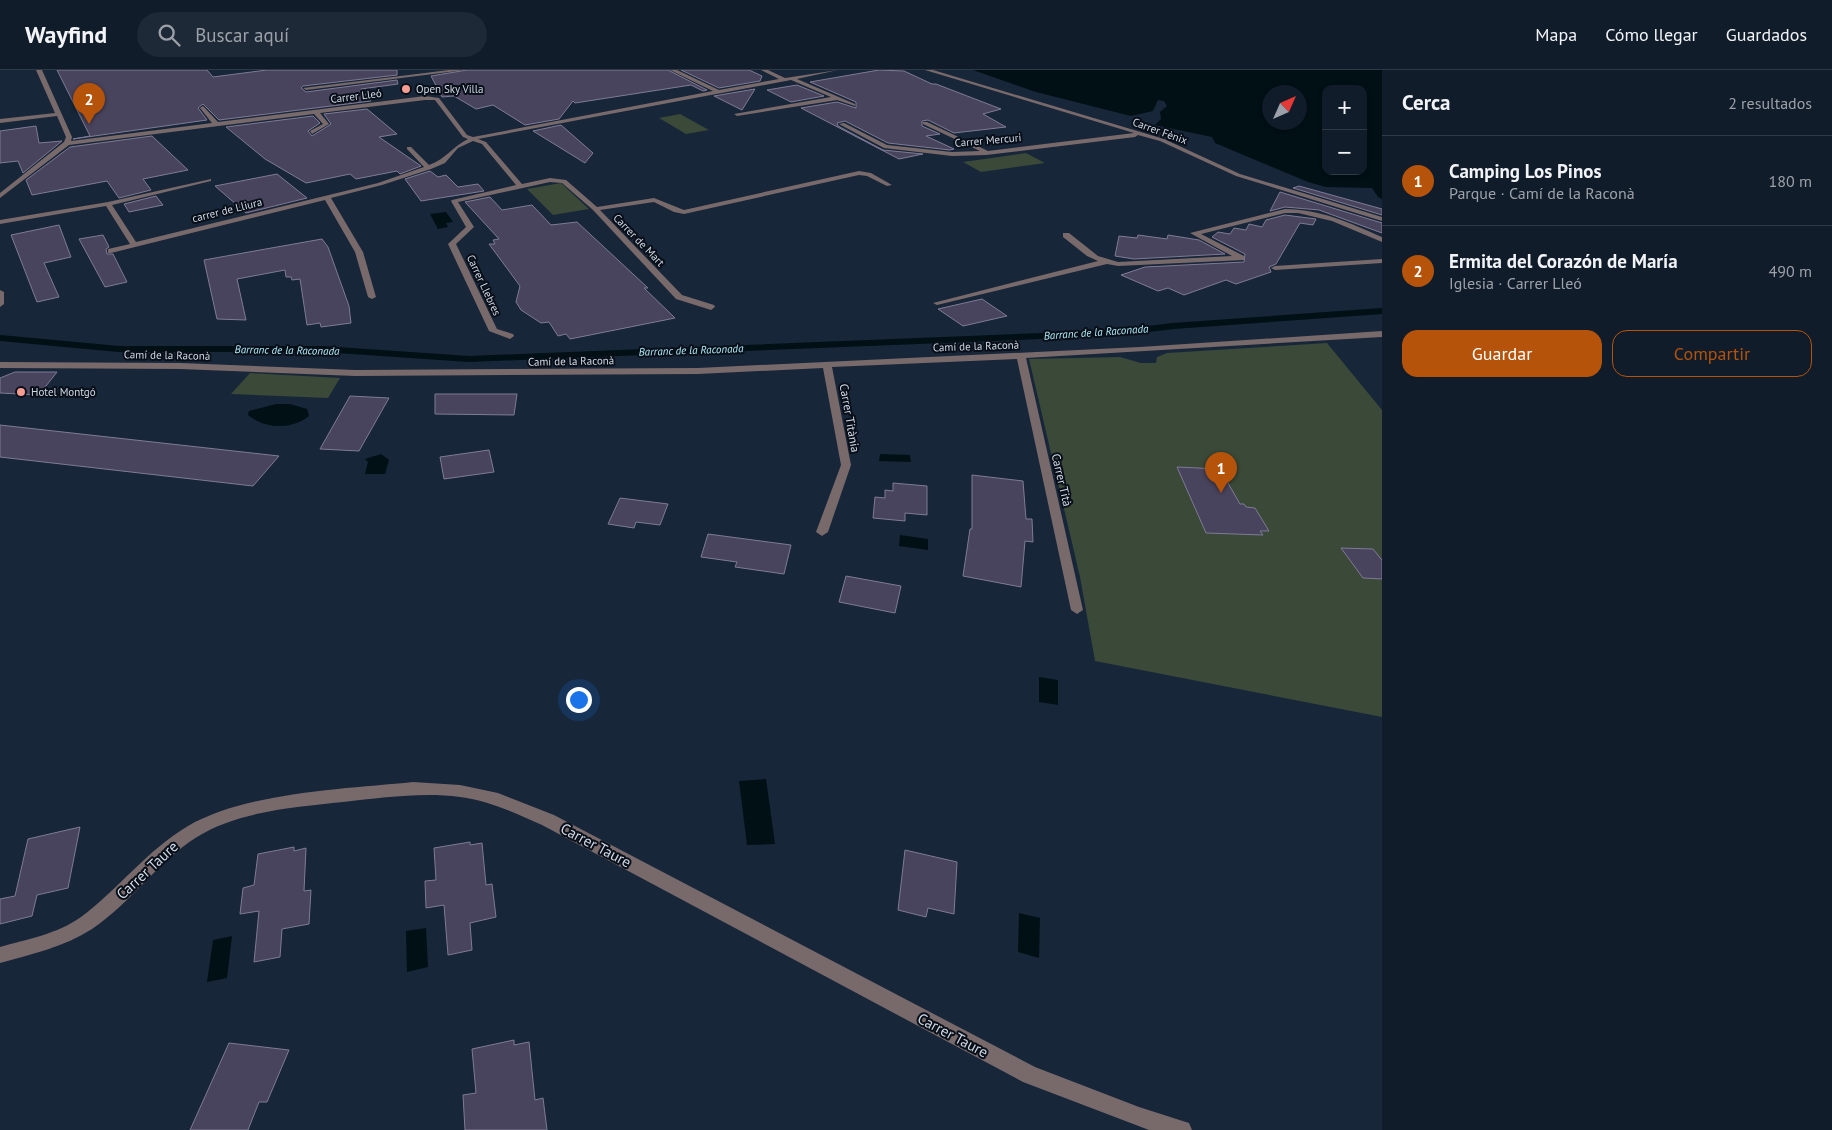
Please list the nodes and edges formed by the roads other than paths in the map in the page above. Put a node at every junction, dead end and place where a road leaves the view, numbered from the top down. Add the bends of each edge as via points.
1 (39, 70) edge
2 (462, 70) edge
3 (673, 70) edge
4 (764, 70) edge
5 (835, 70) edge
6 (928, 70) edge
7 (792, 78) junction
8 (784, 79) junction
9 (306, 88) dead end
10 (716, 91) junction
11 (837, 98) junction
12 (852, 105) dead end
13 (203, 108) dead end
14 (316, 112) junction
15 (59, 114) junction
16 (736, 114) dead end
17 (0, 121) edge
18 (925, 123) dead end
19 (216, 124) junction
20 (842, 124) dead end
21 (312, 132) dead end
22 (1142, 134) junction
23 (473, 138) junction
24 (67, 143) junction
25 (409, 148) dead end
26 (986, 153) junction
27 (429, 168) junction
28 (209, 180) dead end
29 (889, 185) dead end
30 (13, 186) junction
31 (520, 186) junction
32 (0, 188) edge
33 (0, 196) edge
34 (326, 197) junction
35 (108, 204) junction
36 (594, 209) junction
37 (1382, 219) edge
38 (0, 222) edge
39 (1066, 235) dead end
40 (1382, 240) edge
41 (134, 245) junction
42 (111, 251) dead end
43 (1382, 261) edge
44 (1105, 262) junction
45 (1275, 268) dead end
46 (0, 292) edge
47 (372, 297) dead end
48 (937, 303) dead end
49 (0, 304) edge
50 (712, 307) dead end
51 (1382, 334) edge
52 (510, 336) dead end
53 (1021, 356) junction
54 (0, 365) edge
55 (827, 365) junction
56 (822, 532) dead end
57 (1077, 610) dead end
58 (0, 955) edge
59 (1182, 1130) edge

1 - 15 street
2 - 9 street
3 - 10 street
4 - 8 street
5 - 7 street
6 - 22 street, Carrer Fènix
7 - 8 street
7 - 11 street
8 - 10 street
10 - 23 street
11 - 12 street
11 - 16 street
13 - 19 street
14 - 19 street, Carrer Lleó
14 - 21 street via 326,124
14 - 23 street, Carrer Lleó via 432,98 438,101 465,136
15 - 17 street
15 - 24 street via 69,137
18 - 26 street
19 - 24 street, Carrer Lleó
20 - 26 street, Carrer Mercuri via 891,148 952,154
22 - 26 street, Carrer Mercuri
22 - 37 street, Carrer Fènix via 1177,146 1238,175
23 - 27 street, carrer de Lliura via 456,147 443,162
23 - 31 street via 484,144
24 - 30 street
25 - 27 street
27 - 34 street, carrer de Lliura
28 - 35 street
29 - 36 street via 868,174 858,173 684,212 677,212 654,200
30 - 32 street
30 - 33 street
31 - 36 street, Carrer de Mart via 564,181
31 - 52 street, Carrer Llebres via 454,202 470,227 452,244 493,331
34 - 41 street, carrer de Lliura
34 - 47 street via 356,246
35 - 38 street
35 - 41 street
36 - 50 street, Carrer de Mart via 679,298
39 - 44 street via 1096,260
40 - 44 street via 1318,214 1285,211 1194,233 1241,258
41 - 42 street, carrer de Lliura
43 - 45 street
44 - 48 street
46 - 49 street
51 - 53 street, Camí de la Raconà
53 - 55 street, Camí de la Raconà
53 - 57 street, Carrer Tità
54 - 55 street, Camí de la Raconà via 188,366 401,373 698,371
55 - 56 street, Carrer Titània via 846,465
58 - 59 street, Carrer Taure via 59,938 86,923 165,850 217,820 280,803 413,788 460,791 498,799 548,820 1030,1075

